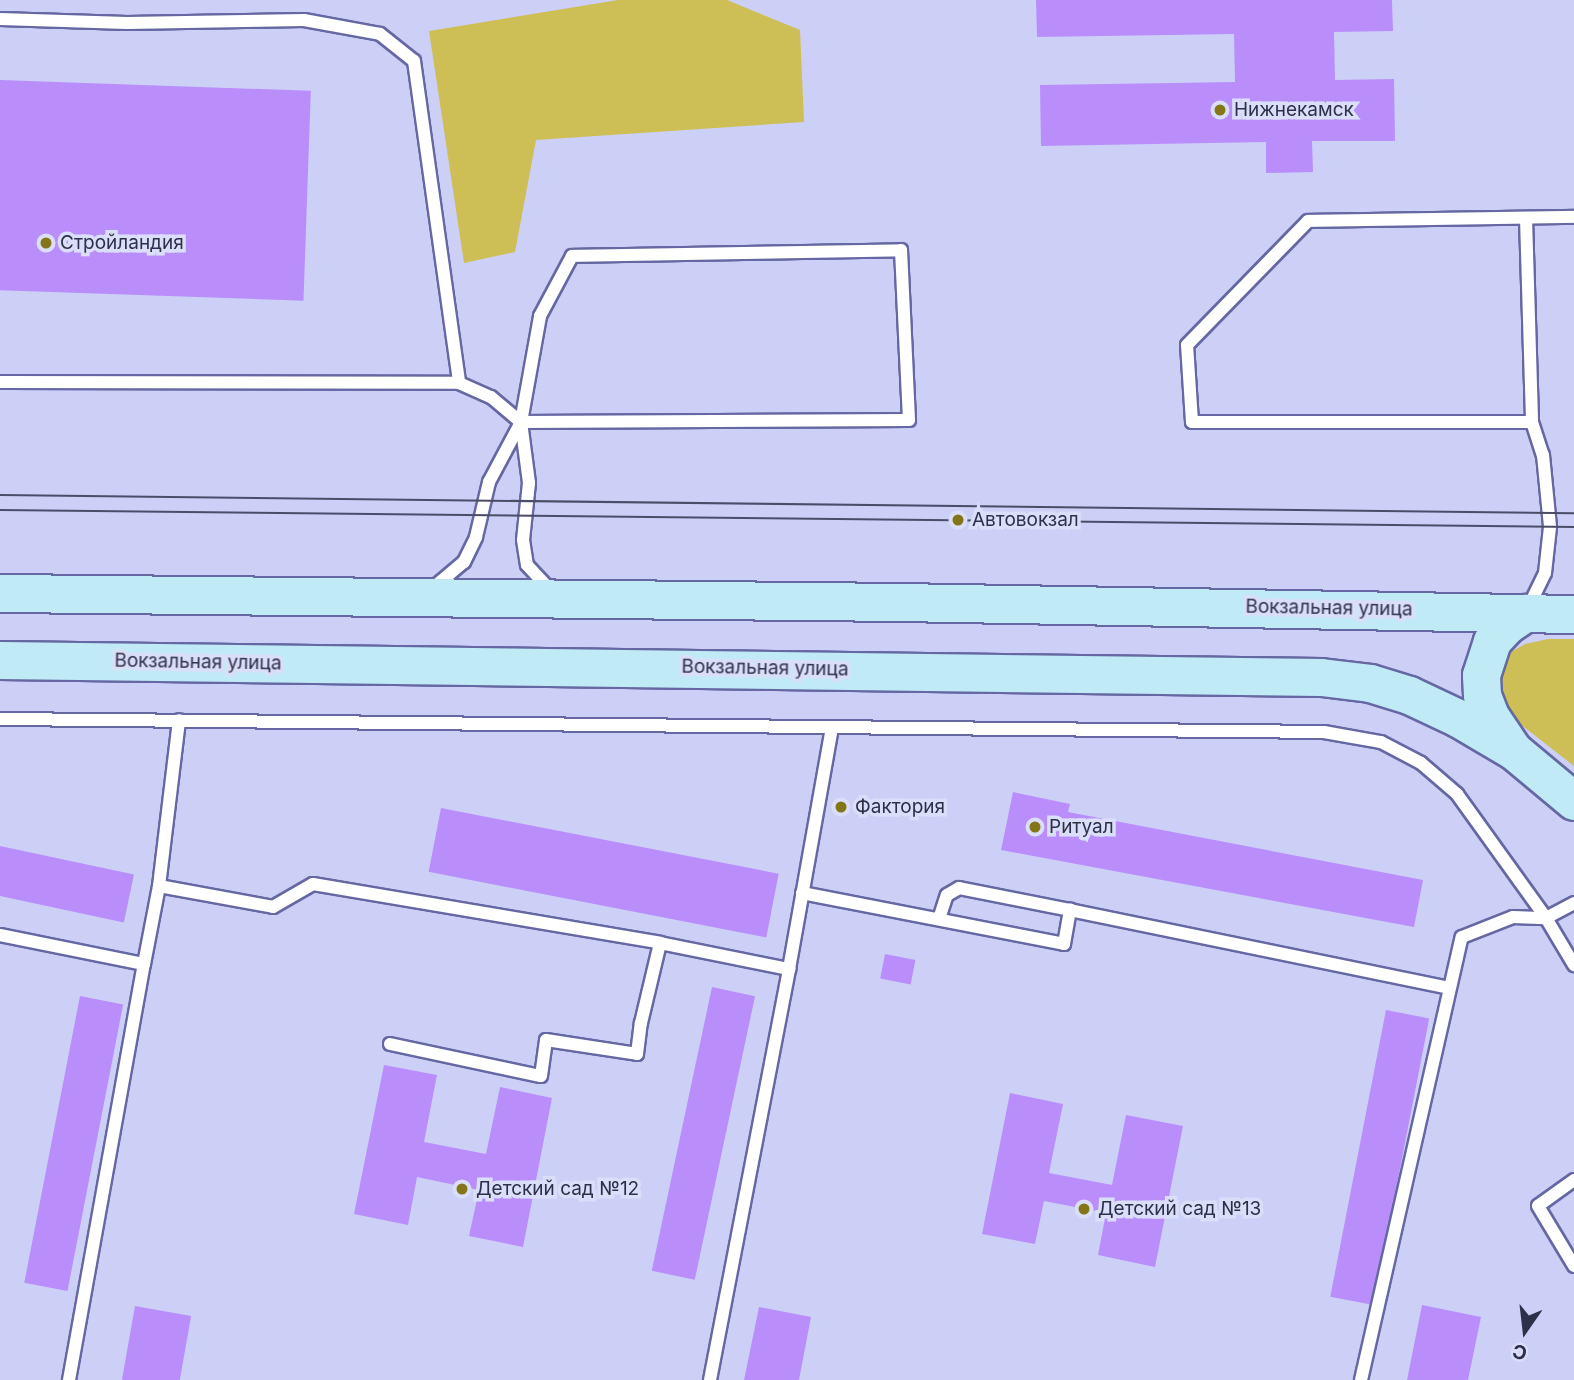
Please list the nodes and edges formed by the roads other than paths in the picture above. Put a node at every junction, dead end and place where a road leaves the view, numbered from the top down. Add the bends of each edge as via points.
1 (0, 19) edge
2 (1574, 217) edge
3 (1526, 218) junction
4 (0, 382) edge
5 (459, 383) junction
6 (521, 422) junction
7 (1532, 422) junction
8 (0, 593) edge
9 (418, 597) junction
10 (562, 598) junction
11 (1525, 613) junction
12 (1574, 614) edge
13 (0, 660) edge
14 (0, 719) edge
15 (180, 720) junction
16 (832, 729) junction
17 (1514, 751) junction
18 (1574, 801) edge
19 (159, 886) junction
20 (802, 893) junction
21 (1574, 903) edge
22 (1070, 911) junction
23 (1546, 918) junction
24 (939, 919) junction
25 (1, 939) edge
26 (660, 943) junction
27 (144, 964) junction
28 (1574, 965) edge
29 (789, 969) junction
30 (1449, 988) junction
31 (390, 1044) dead end
32 (1574, 1180) edge
33 (1574, 1266) edge
34 (69, 1380) edge
35 (710, 1380) edge
36 (1361, 1380) edge

1 - 5 lane via 127,23 304,20 380,34 414,61
2 - 3 lane
3 - 7 lane
3 - 7 lane via 1308,221 1187,345 1192,422
4 - 5 lane
5 - 6 lane via 491,397
6 - 6 lane via 909,420 901,250 572,256 540,316
6 - 9 lane via 489,482 476,537 464,562
6 - 10 lane via 529,483 523,540 527,565
7 - 11 lane via 1543,456 1550,527 1545,573
8 - 9 main road, Вокзальная улица
9 - 10 main road, Вокзальная улица
10 - 11 main road, Вокзальная улица
11 - 12 main road, Вокзальная улица
11 - 17 main road, Вокзальная улица via 1492,641 1481,675 1490,716
13 - 17 main road, Вокзальная улица via 1321,677 1370,683 1409,695
14 - 15 lane
15 - 16 lane
15 - 19 lane
16 - 20 lane
16 - 23 lane via 1324,732 1381,742 1421,763 1457,794
17 - 18 main road, Вокзальная улица
19 - 26 lane via 274,907 313,884
19 - 27 lane
20 - 24 lane
20 - 29 lane
21 - 23 lane
22 - 24 lane via 959,888 947,895
22 - 24 lane via 1064,944
22 - 30 lane
23 - 28 lane
23 - 30 lane via 1513,917 1462,937
25 - 27 lane
26 - 29 lane
26 - 31 lane via 637,1054 546,1040 541,1076
27 - 34 lane
29 - 35 lane
30 - 36 lane
32 - 33 lane via 1538,1206

